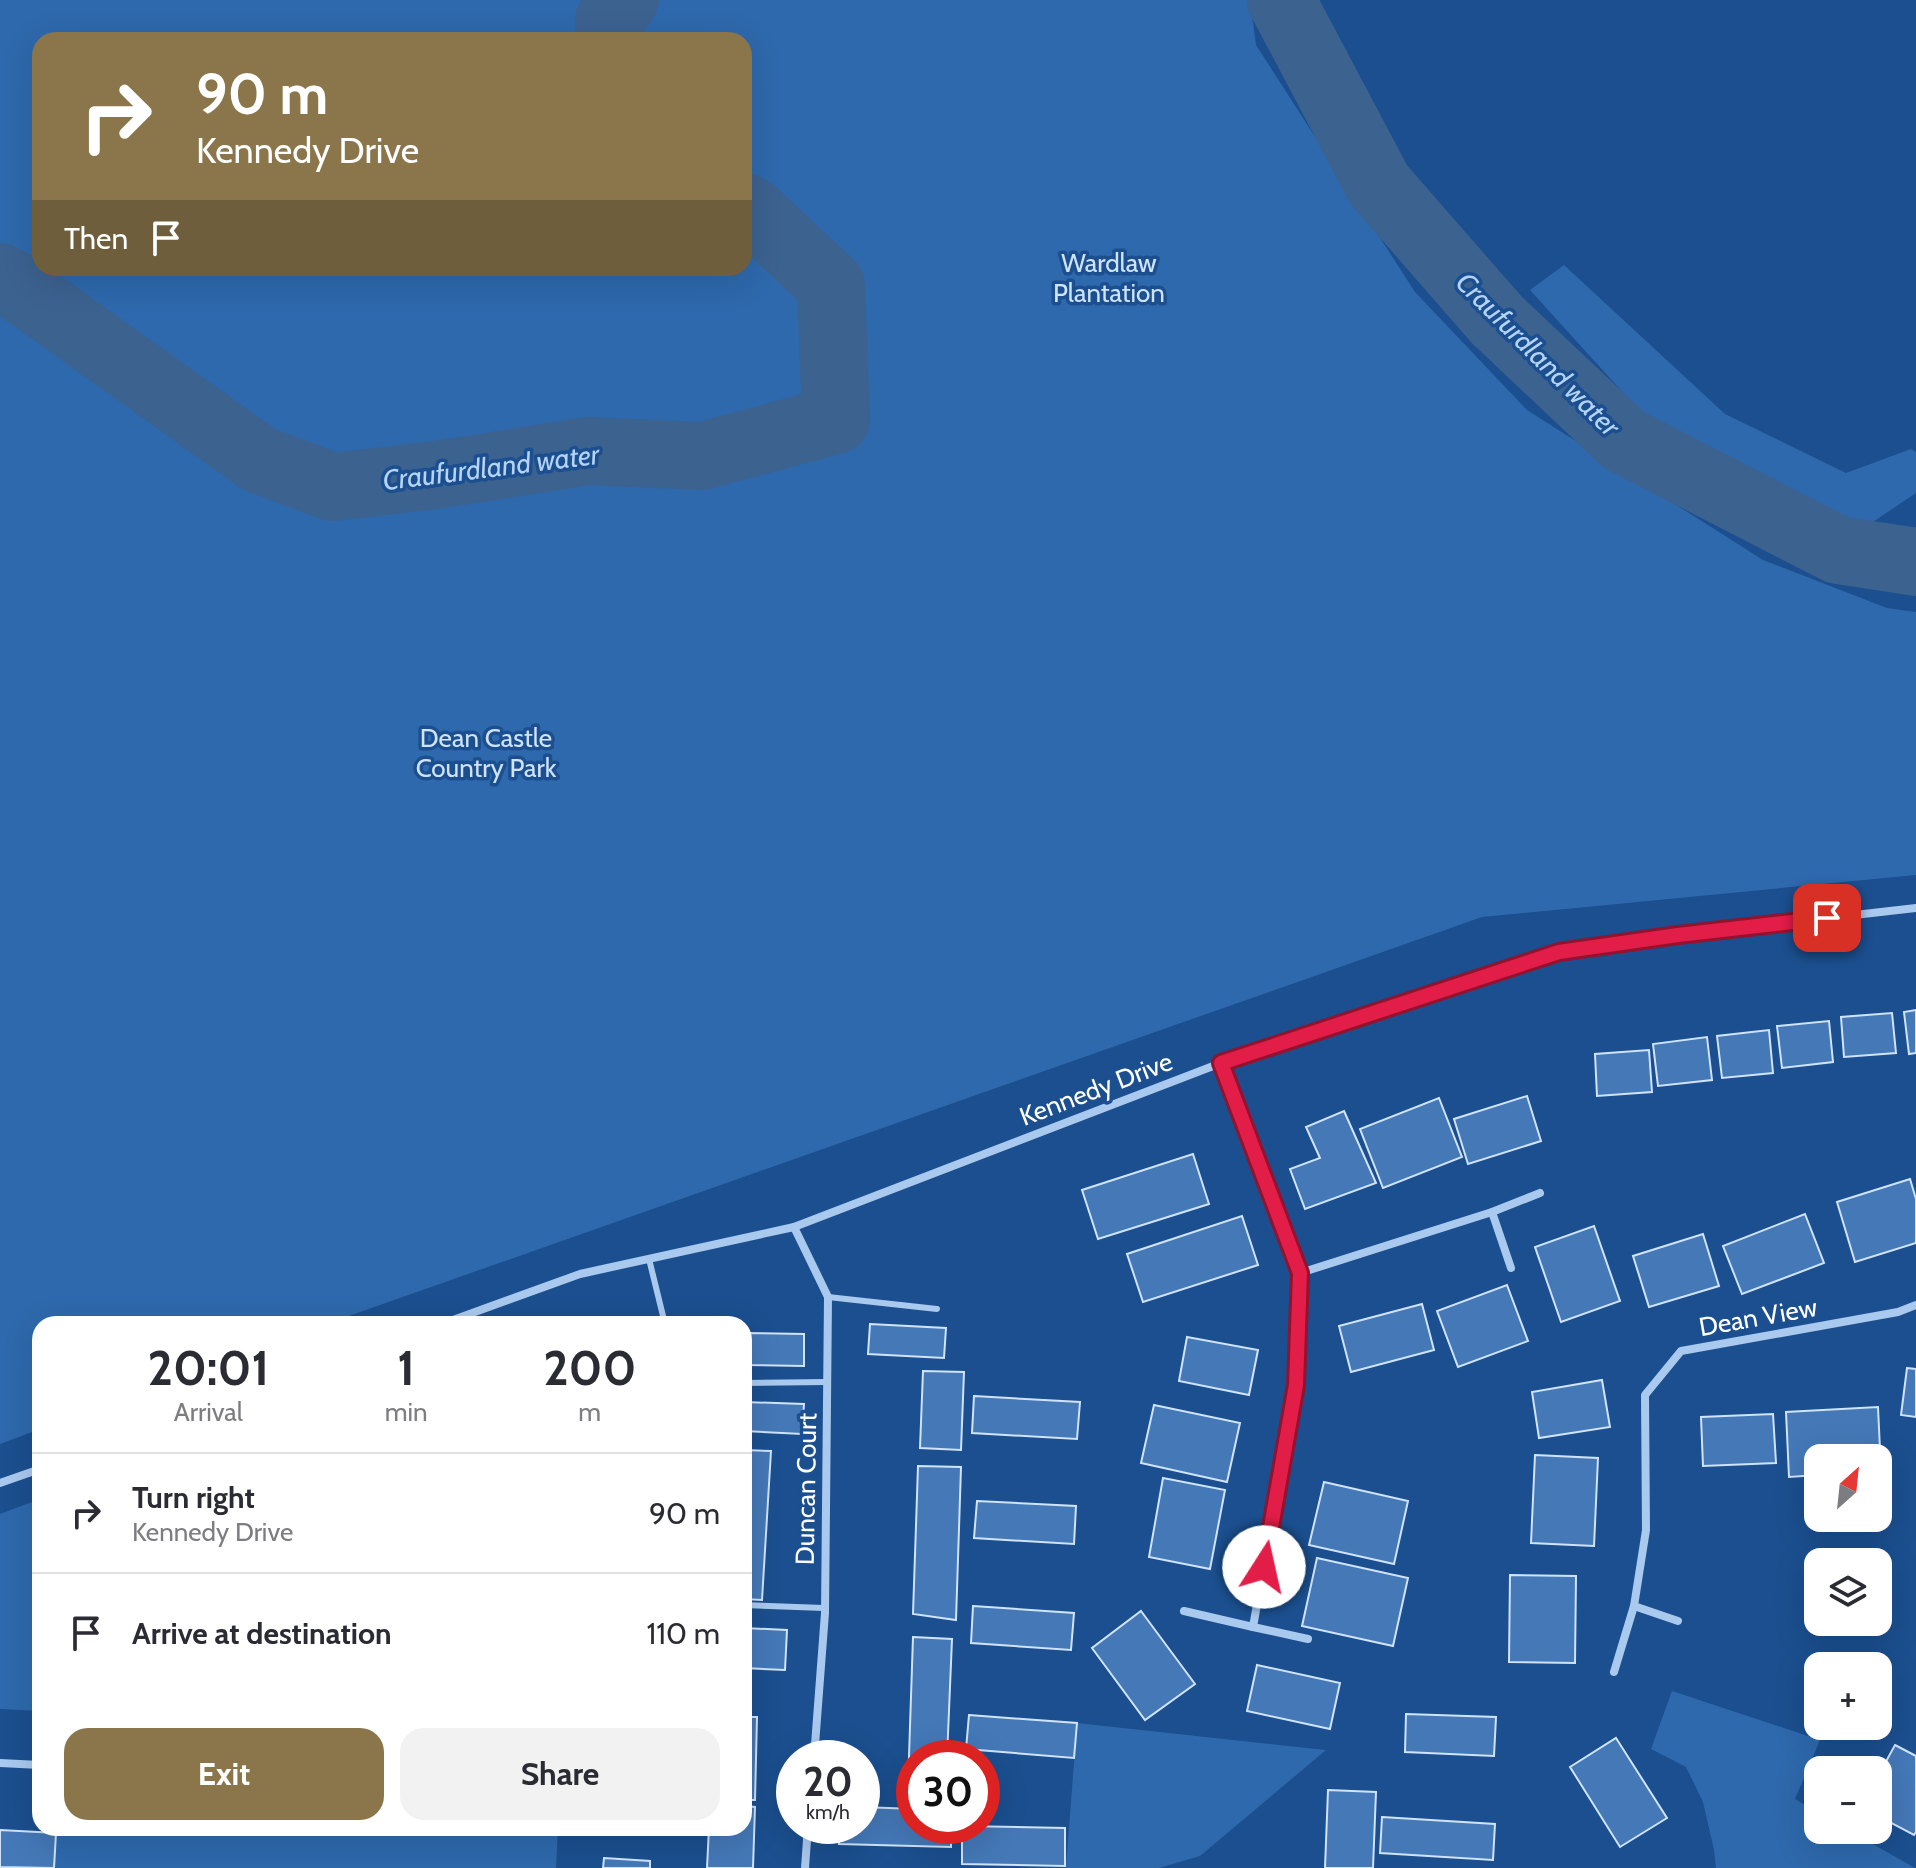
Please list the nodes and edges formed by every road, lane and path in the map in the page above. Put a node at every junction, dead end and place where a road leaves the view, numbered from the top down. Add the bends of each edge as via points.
1 (1916, 908) edge
2 (1221, 1063) junction
3 (1540, 1193) dead end
4 (1492, 1212) junction
5 (794, 1227) junction
6 (649, 1259) junction
7 (1511, 1268) dead end
8 (1300, 1273) junction
9 (828, 1297) junction
10 (1916, 1305) edge
11 (937, 1309) dead end
12 (464, 1316) edge
13 (663, 1316) edge
14 (827, 1382) junction
15 (752, 1383) edge
16 (32, 1472) edge
17 (0, 1483) edge
18 (752, 1605) edge
19 (1634, 1606) junction
20 (824, 1608) junction
21 (1184, 1611) dead end
22 (1678, 1621) dead end
23 (1253, 1627) junction
24 (1308, 1639) dead end
25 (1614, 1672) dead end
26 (815, 1740) edge
27 (0, 1763) edge
28 (32, 1765) edge
29 (807, 1844) edge
30 (805, 1868) edge

1 - 2 street, Kennedy Drive via 1559,952
2 - 5 street, Kennedy Drive
2 - 8 street
3 - 4 street
4 - 7 street
4 - 8 street
5 - 6 street, Kennedy Drive
5 - 9 street, Duncan Court
6 - 12 street, Kennedy Drive via 580,1274
6 - 13 lane
8 - 23 street via 1296,1385
9 - 11 lane
9 - 14 street, Duncan Court
10 - 19 street, Dean View via 1681,1351 1645,1395 1646,1530
14 - 15 lane
14 - 20 street, Duncan Court
16 - 17 street
18 - 20 lane
19 - 22 street
19 - 25 street, Dean View
20 - 26 street, Duncan Court
21 - 23 street
23 - 24 street
27 - 28 street
29 - 30 street

